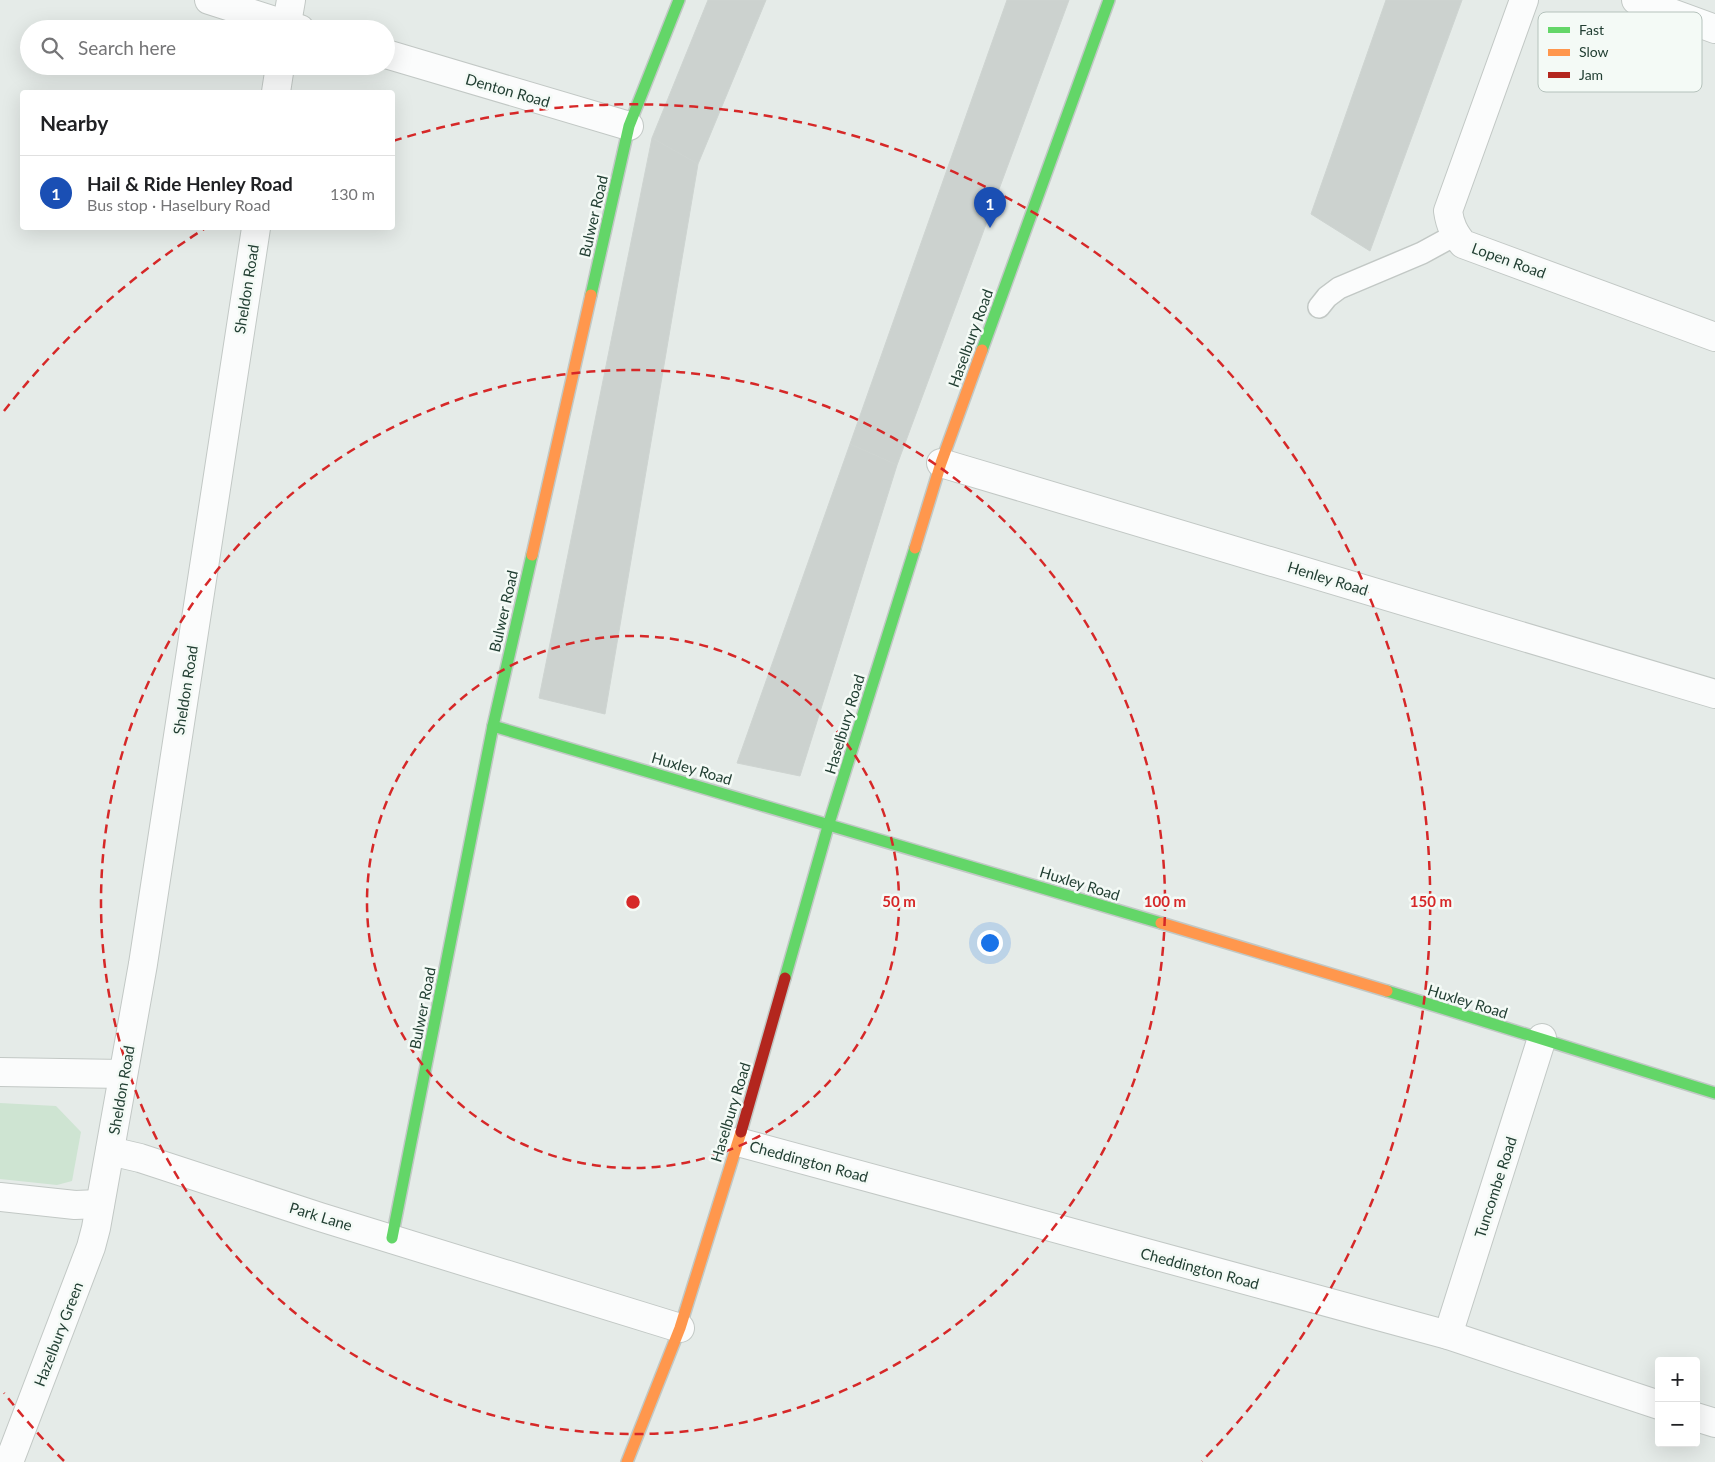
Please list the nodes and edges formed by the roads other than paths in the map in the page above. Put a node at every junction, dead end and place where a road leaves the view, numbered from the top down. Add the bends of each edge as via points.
1 (209, 0) edge
2 (679, 0) edge
3 (1109, 0) edge
4 (1524, 0) edge
5 (1636, 0) edge
6 (1669, 12) edge
7 (287, 20) edge
8 (1702, 24) edge
9 (1715, 29) edge
10 (395, 57) edge
11 (279, 75) edge
12 (276, 90) edge
13 (629, 126) junction
14 (256, 230) edge
15 (1455, 235) junction
16 (1318, 307) dead end
17 (1715, 337) edge
18 (941, 463) junction
19 (1715, 694) edge
20 (492, 726) junction
21 (829, 823) junction
22 (1542, 1038) junction
23 (0, 1072) edge
24 (123, 1074) junction
25 (1715, 1093) edge
26 (738, 1142) junction
27 (110, 1151) junction
28 (0, 1197) edge
29 (100, 1204) junction
30 (392, 1238) junction
31 (680, 1328) junction
32 (1448, 1336) junction
33 (1655, 1404) edge
34 (1700, 1418) edge
35 (1715, 1423) edge
36 (9, 1462) edge
37 (627, 1462) edge

1 - 7 street
2 - 13 street, Bulwer Road
3 - 18 street, Haselbury Road
4 - 15 street, Lopen Road via 1448,211
5 - 6 street
8 - 9 street
10 - 13 street, Denton Road
11 - 12 street
13 - 20 street, Bulwer Road
14 - 24 street, Sheldon Road via 143,964
15 - 16 lane via 1422,253 1339,288
15 - 17 street, Lopen Road via 1463,244
18 - 19 street, Henley Road
18 - 21 street, Haselbury Road
20 - 21 street, Huxley Road
20 - 30 street, Bulwer Road
21 - 22 street, Huxley Road
21 - 26 street, Haselbury Road
22 - 25 street, Huxley Road
22 - 32 street, Tuncombe Road
23 - 24 street
24 - 27 street, Sheldon Road
26 - 31 street, Haselbury Road
26 - 32 street, Cheddington Road
27 - 29 street
27 - 30 street, Park Lane
28 - 29 street via 75,1205
29 - 36 street, Hazelbury Green via 91,1246
30 - 31 street, Park Lane
31 - 37 street, Haselbury Road
32 - 33 street, Cheddington Road
34 - 35 street

